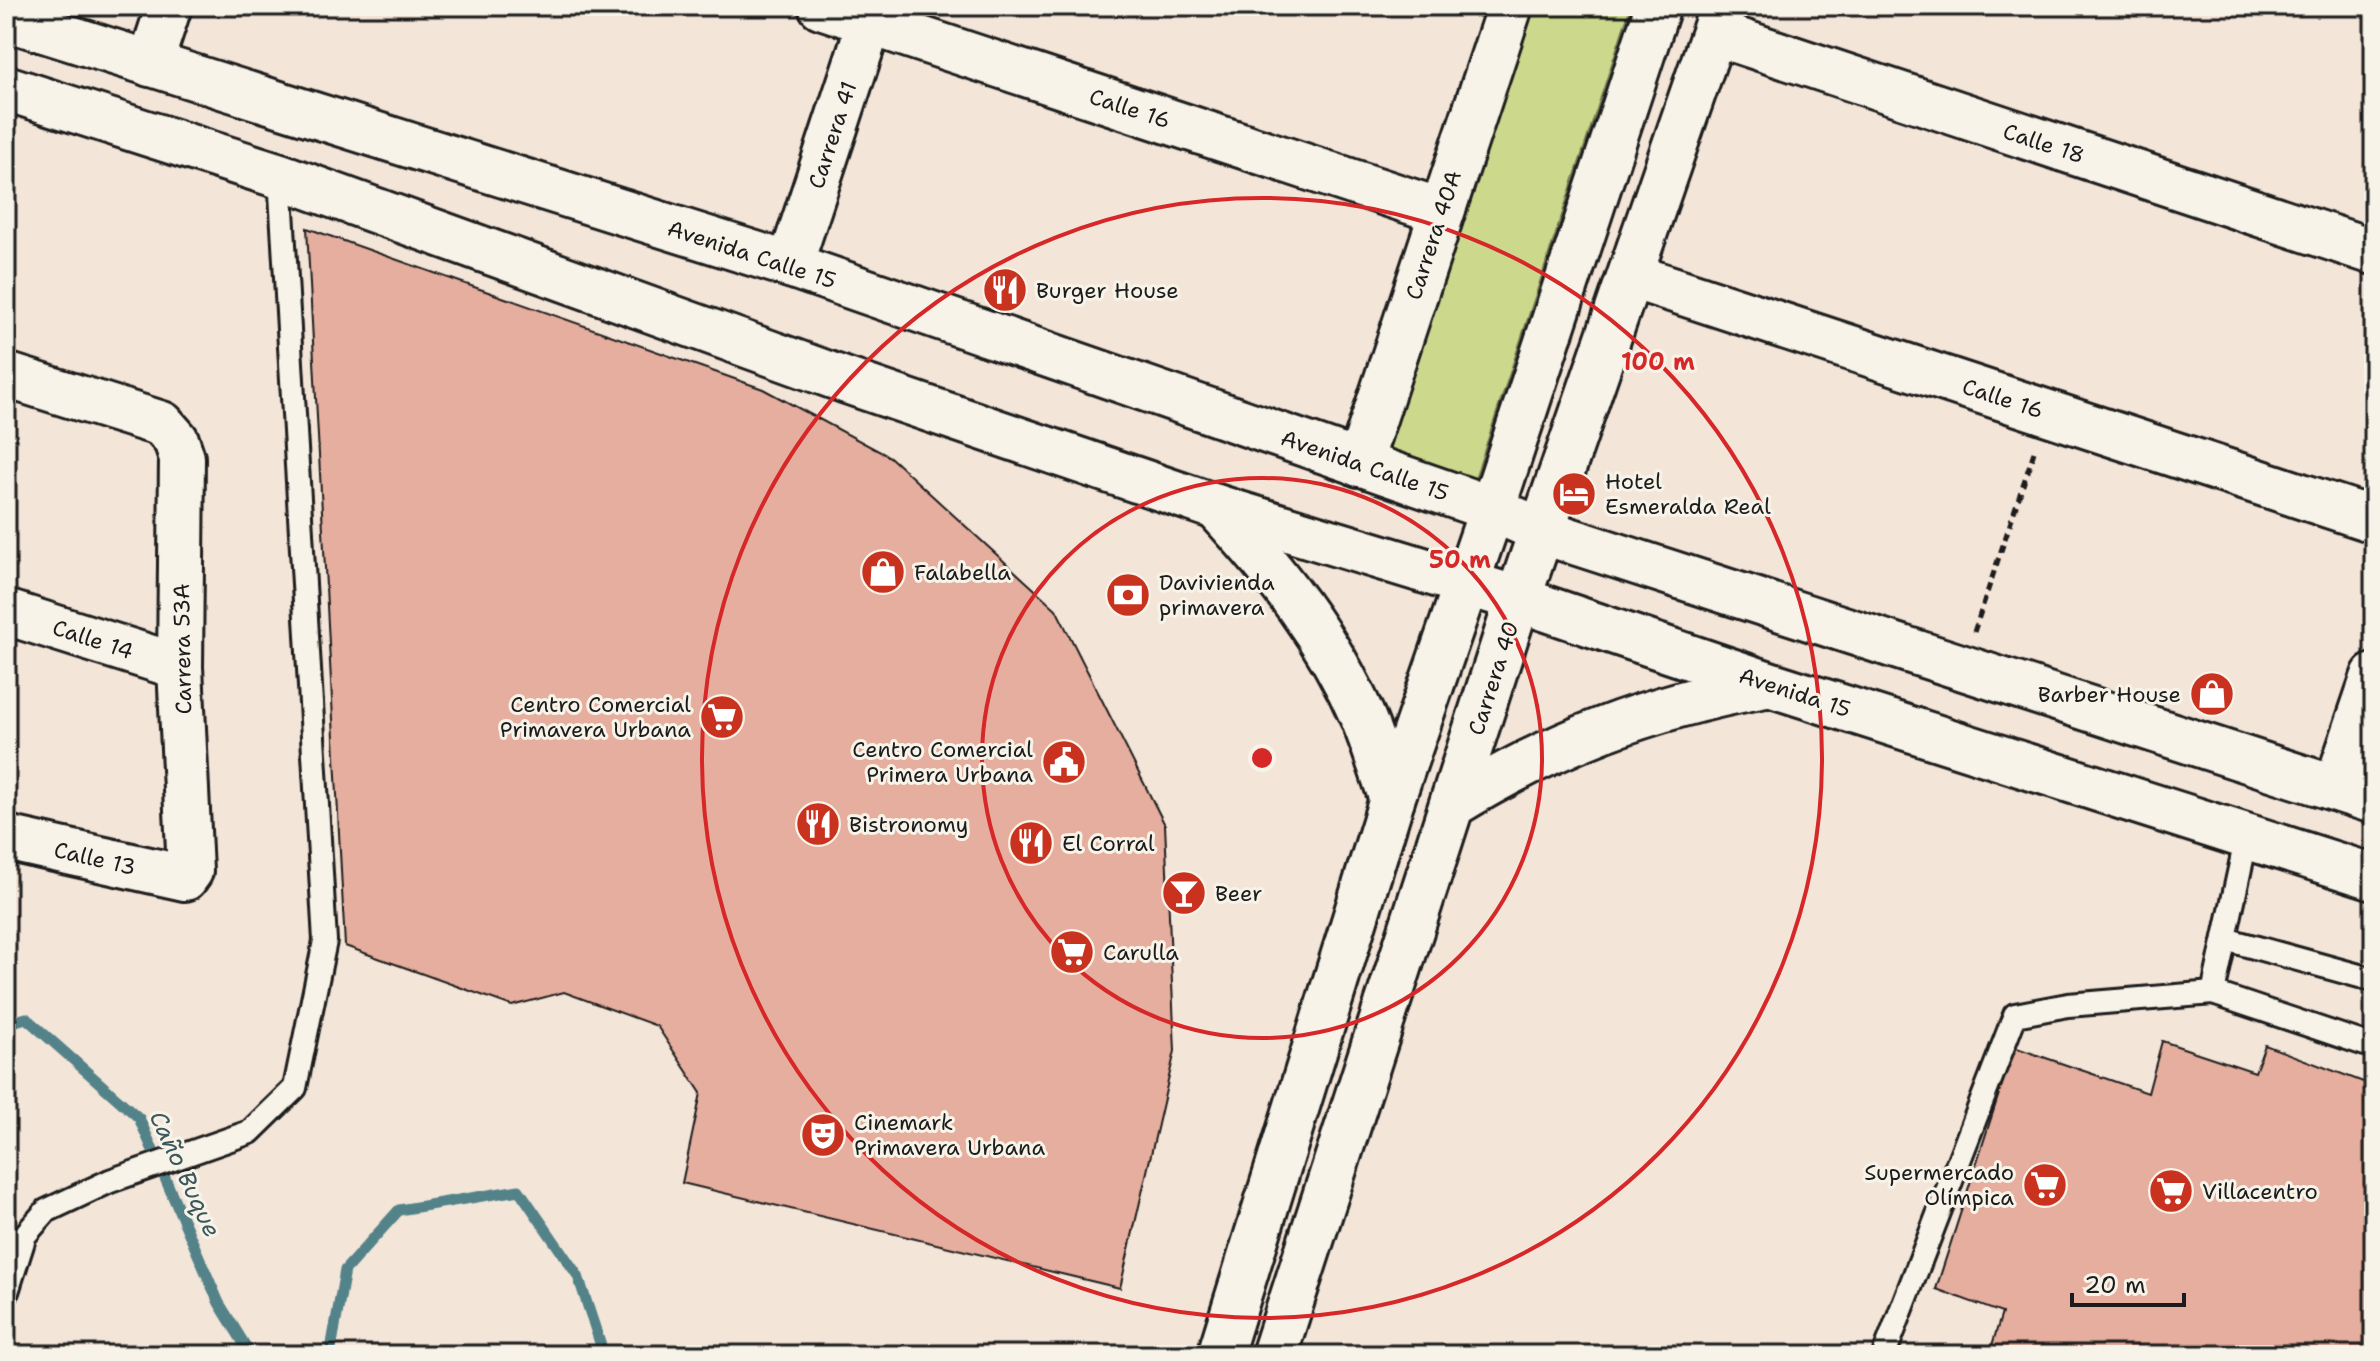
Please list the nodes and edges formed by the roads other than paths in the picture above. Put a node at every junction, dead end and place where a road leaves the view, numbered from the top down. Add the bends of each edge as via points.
1 (169, 6) edge
2 (821, 6) edge
3 (1510, 6) edge
4 (1658, 6) edge
5 (873, 14) edge
6 (6, 18) edge
7 (1719, 19) edge
8 (150, 64) junction
9 (6, 88) edge
10 (280, 176) junction
11 (1440, 211) junction
12 (2374, 252) edge
13 (790, 265) junction
14 (1632, 276) junction
15 (6, 375) edge
16 (1359, 464) junction
17 (1216, 507) junction
18 (1492, 509) junction
19 (2374, 520) edge
20 (1544, 532) junction
21 (1466, 582) junction
22 (1518, 599) junction
23 (6, 612) edge
24 (180, 667) junction
25 (2374, 676) edge
26 (1769, 684) junction
27 (2355, 795) edge
28 (1392, 799) junction
29 (1452, 805) junction
30 (2247, 836) junction
31 (6, 838) edge
32 (2374, 877) edge
33 (185, 878) joint
34 (2225, 939) junction
35 (2374, 980) edge
36 (2213, 993) junction
37 (2374, 1047) edge
38 (6, 1295) edge
39 (1220, 1355) edge
40 (1274, 1355) edge
41 (1884, 1355) edge

1 - 8 street
2 - 5 street, Calle 16
3 - 11 street, Carrera 40A
4 - 18 street
5 - 11 street, Calle 16
5 - 13 street, Carrera 41
6 - 8 street, Avenida Calle 15
7 - 12 street, Calle 18
7 - 14 street, Carrera 40
8 - 13 street, Avenida Calle 15
9 - 10 street
10 - 17 street via 847,381
10 - 38 lane via 325,941 295,1088 250,1132 110,1181 46,1211 25,1235
11 - 16 street, Carrera 40A
13 - 16 street, Avenida Calle 15
14 - 19 street, Calle 16
14 - 20 street, Carrera 40
15 - 24 street, Carrera 53A via 162,424 176,440 182,458
16 - 18 street, Avenida Calle 15
17 - 21 street, Avenida 15
17 - 28 street via 1274,570 1323,641 1363,718
18 - 20 street
18 - 21 street
20 - 22 street, Carrera 40
20 - 27 street
21 - 22 street, Avenida 15
21 - 28 street
22 - 26 street, Avenida 15
22 - 29 street, Carrera 40
23 - 24 street, Calle 14
24 - 33 street, Carrera 53A via 190,871
25 - 27 street
26 - 29 street via 1636,715 1572,739
26 - 30 street, Avenida 15
28 - 39 street
29 - 40 street, Carrera 40
30 - 32 street, Avenida 15
30 - 34 lane
31 - 33 street, Calle 13
34 - 35 lane
34 - 36 lane
36 - 37 lane
36 - 41 lane via 2068,1005 2015,1015

